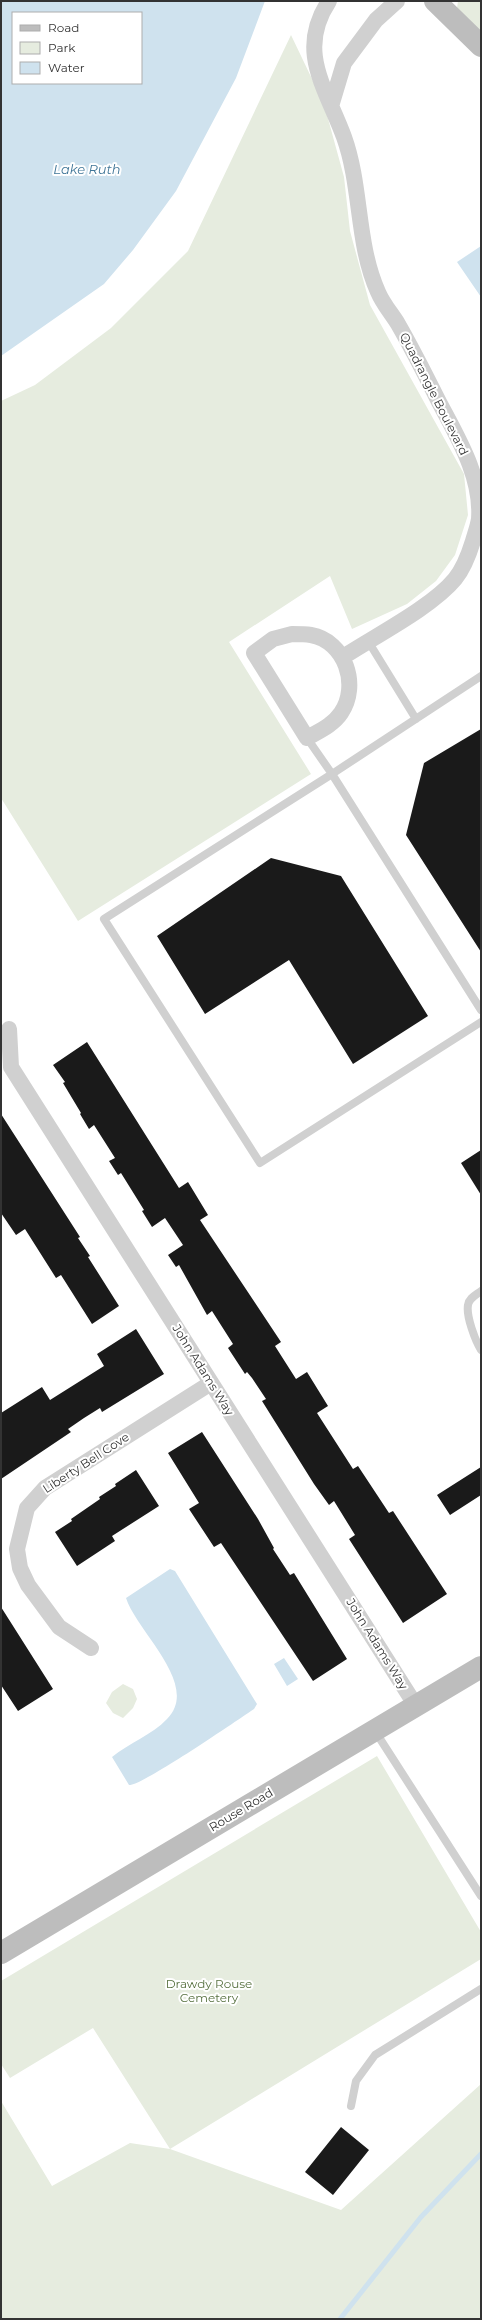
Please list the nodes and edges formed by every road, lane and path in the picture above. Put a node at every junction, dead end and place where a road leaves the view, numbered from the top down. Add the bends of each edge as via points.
1 (329, 1) edge
2 (397, 1) edge
3 (435, 1) edge
4 (481, 46) edge
5 (332, 103) junction
6 (480, 520) edge
7 (368, 641) junction
8 (343, 657) junction
9 (481, 676) edge
10 (416, 719) junction
11 (307, 738) junction
12 (332, 774) junction
13 (481, 1010) edge
14 (481, 1022) edge
15 (5, 1029) edge
16 (481, 1291) edge
17 (481, 1350) edge
18 (211, 1383) junction
19 (91, 1648) dead end
20 (481, 1667) edge
21 (416, 1706) junction
22 (375, 1730) junction
23 (481, 1896) edge
24 (1, 1954) edge
25 (481, 1990) edge
26 (351, 2106) dead end

1 - 5 street, Quadrangle Boulevard via 319,16 313,50 318,75
2 - 5 street via 376,20 344,63
3 - 4 street
5 - 6 street, Quadrangle Boulevard via 350,154 367,263 379,294 415,353 465,451 478,491
6 - 7 street, Quadrangle Boulevard via 469,554 456,578 435,598
7 - 8 street, Quadrangle Boulevard
7 - 10 lane
8 - 11 street via 350,675 349,695 344,707 330,725
8 - 11 street via 329,643 312,635 292,634 273,639 254,653
9 - 10 lane
10 - 12 lane
11 - 12 lane
12 - 13 lane
12 - 14 lane via 104,919 260,1163
15 - 18 street, John Adams Way via 11,1067
16 - 17 lane via 468,1305
18 - 19 street, Liberty Bell Cove via 44,1488 27,1508 17,1549 20,1568 28,1585 59,1627
18 - 21 street, John Adams Way
20 - 21 street, Rouse Road
21 - 22 street, Rouse Road
22 - 23 lane
22 - 24 street, Rouse Road
25 - 26 lane via 375,2055 356,2081

